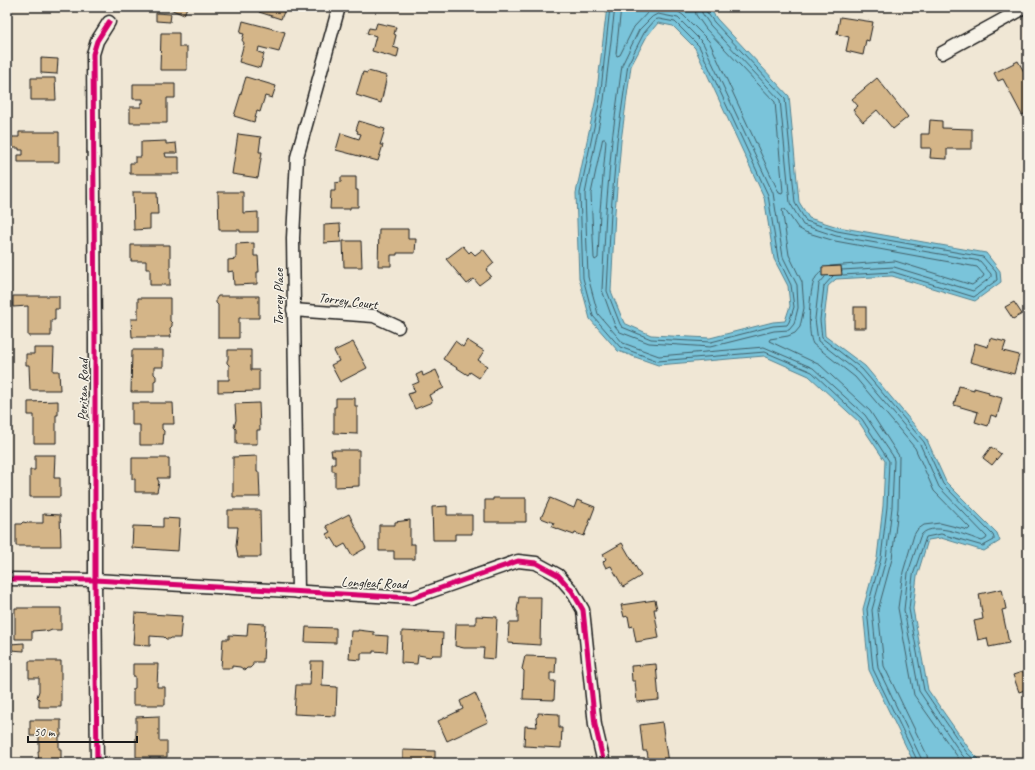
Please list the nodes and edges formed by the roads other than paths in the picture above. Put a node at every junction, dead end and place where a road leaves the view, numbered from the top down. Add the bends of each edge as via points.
1 (339, 7) edge
2 (1026, 7) edge
3 (109, 22) dead end
4 (942, 53) dead end
5 (293, 310) junction
6 (398, 327) dead end
7 (7, 579) edge
8 (95, 580) junction
9 (298, 592) junction
10 (97, 763) edge
11 (604, 763) edge

1 - 5 street, Torrey Place via 298,157 293,238
2 - 4 street
3 - 8 street, Peritan Road via 97,41 93,54
5 - 6 street, Torrey Court via 374,316
5 - 9 street, Torrey Place
7 - 8 street, Longleaf Road
8 - 9 street, Longleaf Road
8 - 10 street, Peritan Road
9 - 11 street, Longleaf Road via 412,598 518,561 536,564 558,575 572,591 582,610 595,725

